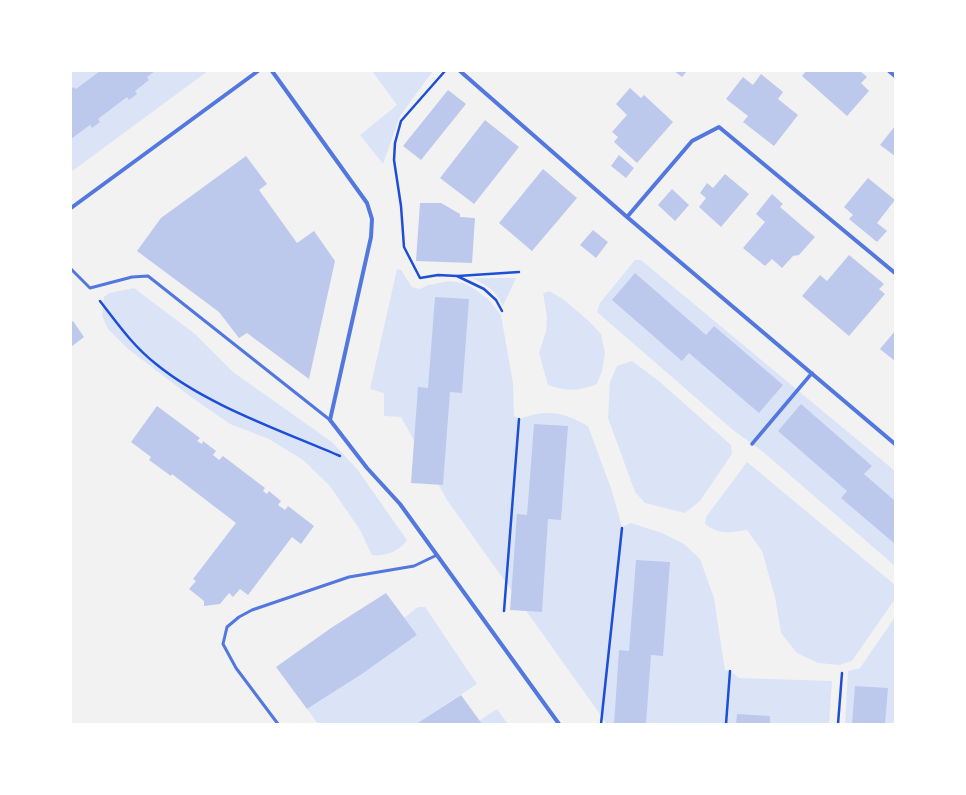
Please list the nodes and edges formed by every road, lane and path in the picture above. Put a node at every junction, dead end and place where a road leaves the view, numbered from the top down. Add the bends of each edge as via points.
1 (258, 71) edge
2 (272, 71) edge
3 (445, 71) edge
4 (460, 71) edge
5 (889, 71) edge
6 (895, 76) edge
7 (71, 208) edge
8 (626, 217) junction
9 (71, 269) edge
10 (520, 272) dead end
11 (895, 273) edge
12 (457, 276) junction
13 (100, 300) dead end
14 (502, 311) dead end
15 (812, 373) junction
16 (519, 419) dead end
17 (330, 420) junction
18 (752, 444) dead end
19 (895, 444) edge
20 (341, 456) dead end
21 (622, 528) dead end
22 (437, 555) junction
23 (504, 611) dead end
24 (730, 671) dead end
25 (842, 673) dead end
26 (278, 724) edge
27 (559, 724) edge
28 (601, 724) edge
29 (726, 724) edge
30 (838, 724) edge

1 - 7 street
2 - 17 street via 367,203 372,219 371,237
3 - 12 path via 401,121 395,143 394,160 404,248 420,278 438,275
4 - 8 street
5 - 6 street
8 - 11 street via 692,141 719,127
8 - 15 street
9 - 17 lane via 90,288 132,277 148,276
10 - 12 path
12 - 14 path via 484,289 496,300
13 - 20 path via 129,339 155,364 187,386 236,411
15 - 18 street
15 - 19 street
16 - 23 path
17 - 22 street via 367,468 400,504
21 - 28 path
22 - 26 lane via 414,566 349,577 252,610 227,627 223,644 236,668
22 - 27 street
24 - 29 path
25 - 30 path

